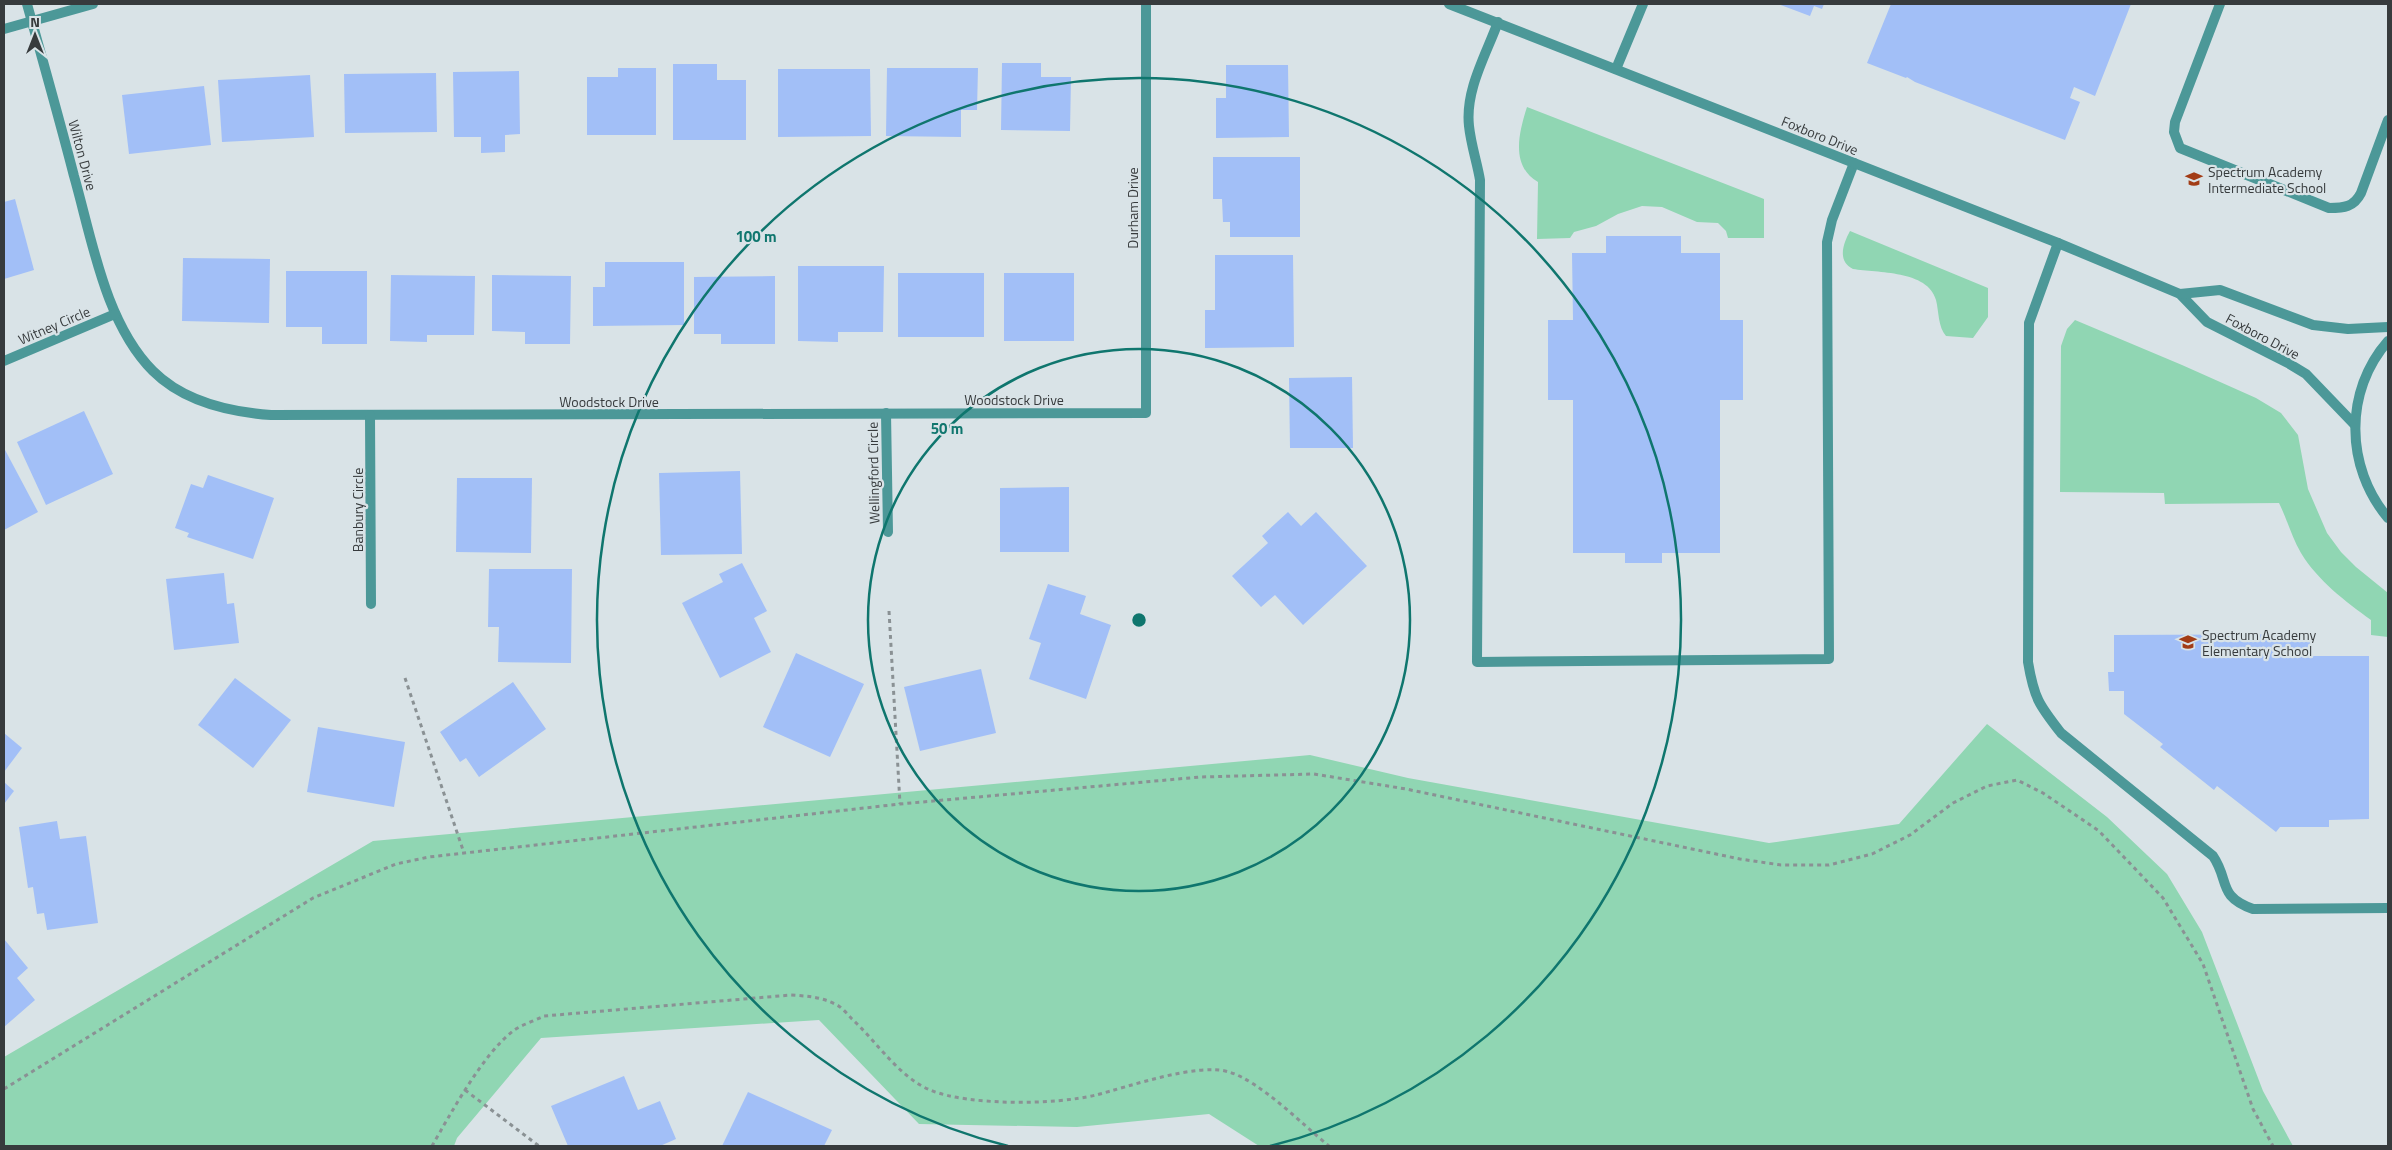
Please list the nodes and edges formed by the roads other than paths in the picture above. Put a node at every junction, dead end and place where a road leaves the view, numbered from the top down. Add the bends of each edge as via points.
1 (27, 4) edge
2 (93, 4) edge
3 (1146, 4) edge
4 (1449, 4) edge
5 (1643, 4) edge
6 (2220, 4) edge
7 (31, 20) junction
8 (1498, 22) junction
9 (4, 29) edge
10 (1616, 69) junction
11 (2388, 120) edge
12 (1854, 163) junction
13 (2058, 243) junction
14 (2180, 294) junction
15 (115, 314) junction
16 (2388, 327) edge
17 (2388, 341) edge
18 (4, 361) edge
19 (1146, 413) joint
20 (886, 414) junction
21 (370, 415) junction
22 (2355, 425) junction
23 (2388, 518) edge
24 (888, 532) dead end
25 (371, 604) dead end
26 (2388, 908) edge

1 - 7 street, Wilton Drive
2 - 7 street
3 - 19 street, Durham Drive
4 - 8 street, Foxboro Drive
5 - 10 street
6 - 11 street via 2175,122 2174,132 2180,148 2329,208 2343,208 2356,203
7 - 9 street
7 - 15 street, Wilton Drive via 98,264
8 - 10 street, Foxboro Drive
8 - 12 street via 1471,94 1469,108 1469,125 1480,180 1477,662 1829,660 1827,242
10 - 12 street, Foxboro Drive
12 - 13 street, Foxboro Drive
13 - 14 street, Foxboro Drive
13 - 26 street via 2029,323 2028,662 2033,692 2061,734 2212,856 2219,865 2227,893 2238,904 2253,909
14 - 16 street, Foxboro Drive via 2220,290 2313,325 2348,329
14 - 22 street, Foxboro Drive via 2207,322 2306,374
15 - 18 street, Witney Circle
15 - 21 street, Woodstock Drive via 138,354 154,372 195,399 244,413
17 - 22 street via 2373,361 2364,382 2357,403
19 - 20 street, Woodstock Drive
20 - 21 street, Woodstock Drive
20 - 24 street, Wellingford Circle
21 - 25 street, Banbury Circle
22 - 23 street via 2361,470

